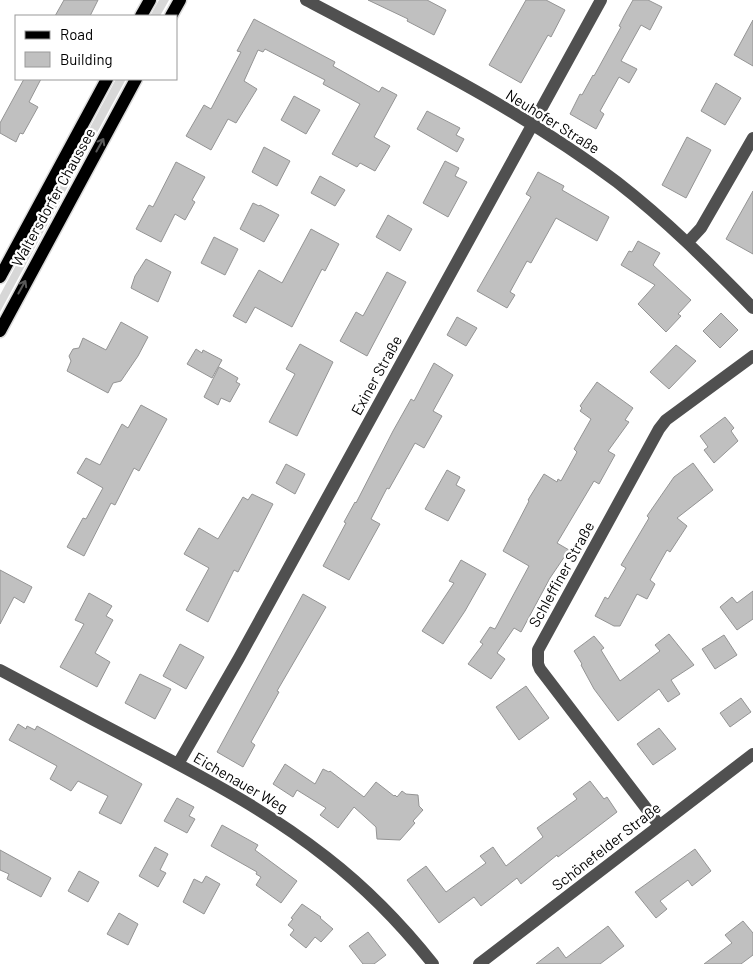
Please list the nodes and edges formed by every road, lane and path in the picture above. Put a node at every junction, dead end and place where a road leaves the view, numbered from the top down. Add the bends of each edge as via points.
1 (150, 0) edge
2 (180, 0) edge
3 (306, 0) edge
4 (601, 0) edge
5 (142, 15) edge
6 (171, 15) edge
7 (106, 80) edge
8 (135, 80) edge
9 (533, 125) junction
10 (753, 138) edge
11 (688, 242) junction
12 (0, 277) edge
13 (753, 308) edge
14 (0, 331) edge
15 (753, 356) edge
16 (0, 670) edge
17 (753, 754) edge
18 (178, 764) junction
19 (659, 825) junction
20 (433, 964) edge
21 (479, 964) edge

1 - 5 main road
2 - 6 main road
3 - 9 street, Neuhofer Straße
4 - 9 street, Exiner Straße
7 - 12 main road, Waltersdorfer Chaussee
14 -> 8 main road, Waltersdorfer Chaussee
9 - 11 street, Neuhofer Straße via 619,184
9 - 18 street, Exiner Straße
10 - 11 street via 701,228
11 - 13 street, Neuhofer Straße
15 - 19 street, Schleffiner Straße via 666,420 659,429 538,650 540,668
16 - 18 street, Eichenauer Weg
17 - 19 street, Schönefelder Straße
18 - 20 street, Eichenauer Weg via 246,802 327,857 397,921
19 - 21 street, Schönefelder Straße

